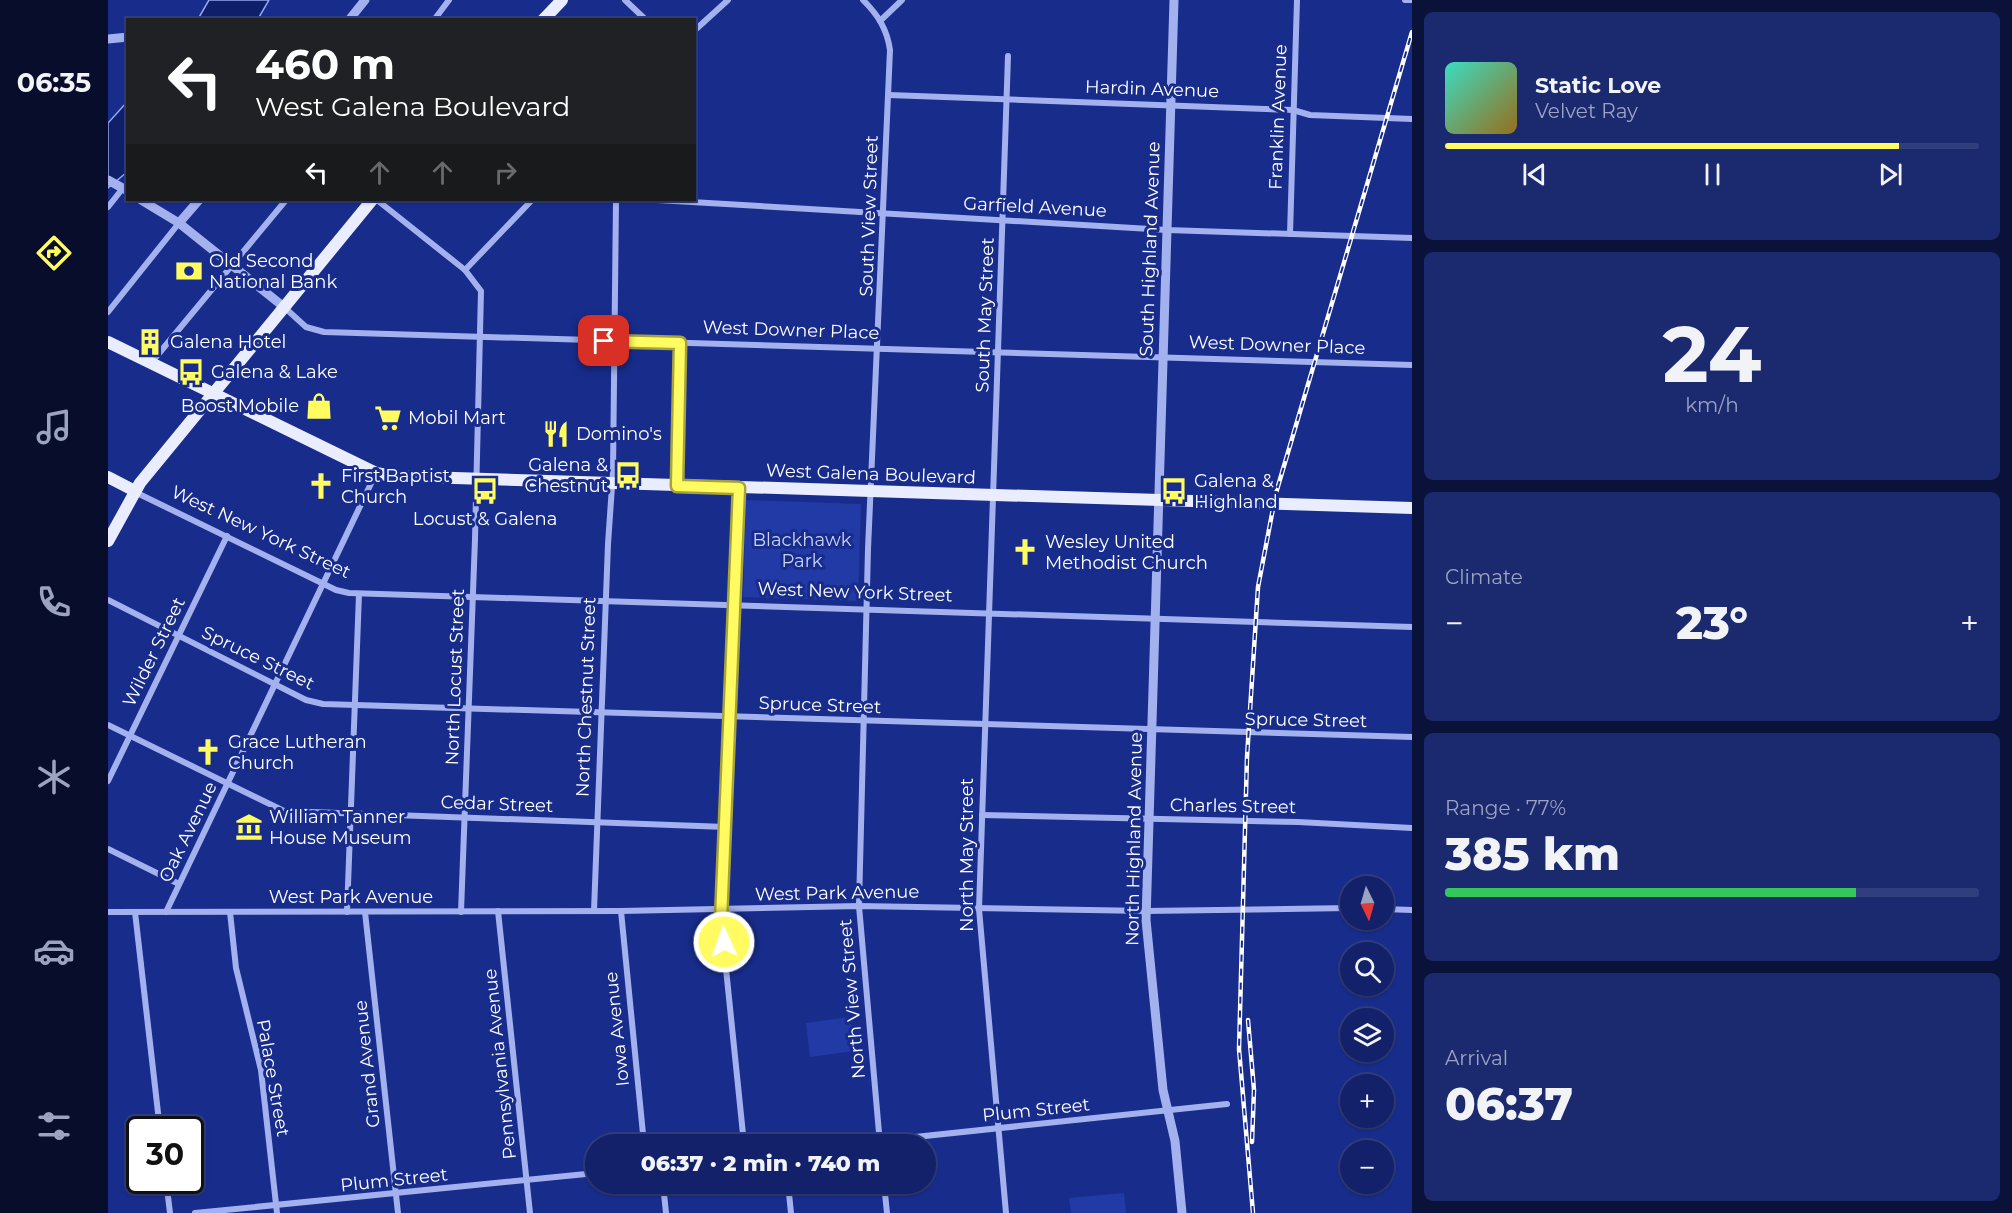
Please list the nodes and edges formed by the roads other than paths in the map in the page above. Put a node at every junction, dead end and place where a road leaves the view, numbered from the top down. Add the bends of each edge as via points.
1 (365, 0) edge
2 (449, 0) edge
3 (625, 0) edge
4 (728, 0) edge
5 (863, 0) edge
6 (902, 0) edge
7 (1174, 0) edge
8 (1297, 0) edge
9 (1405, 0) edge
10 (1412, 0) edge
11 (560, 1) edge
12 (351, 18) edge
13 (436, 18) edge
14 (545, 18) edge
15 (644, 18) edge
16 (880, 21) junction
17 (696, 29) edge
18 (126, 37) edge
19 (108, 39) edge
20 (1008, 56) dead end
21 (889, 95) junction
22 (1007, 99) junction
23 (1171, 105) junction
24 (1293, 110) junction
25 (1412, 119) edge
26 (118, 186) edge
27 (143, 201) edge
28 (198, 201) edge
29 (285, 201) edge
30 (374, 201) edge
31 (376, 201) edge
32 (531, 201) edge
33 (616, 201) edge
34 (673, 201) edge
35 (108, 207) edge
36 (884, 214) junction
37 (1003, 220) junction
38 (180, 223) junction
39 (1167, 230) junction
40 (1290, 234) junction
41 (1412, 238) edge
42 (233, 265) junction
43 (465, 270) junction
44 (284, 307) junction
45 (108, 312) edge
46 (480, 337) junction
47 (615, 341) junction
48 (108, 342) edge
49 (680, 343) junction
50 (879, 349) junction
51 (999, 353) junction
52 (1164, 358) junction
53 (150, 363) junction
54 (1412, 365) edge
55 (213, 393) junction
56 (376, 473) junction
57 (108, 477) edge
58 (477, 480) junction
59 (611, 484) junction
60 (677, 486) junction
61 (739, 488) junction
62 (135, 491) junction
63 (871, 491) junction
64 (992, 496) junction
65 (1160, 500) junction
66 (1412, 508) edge
67 (227, 536) junction
68 (108, 541) edge
69 (324, 584) junction
70 (359, 594) junction
71 (473, 598) junction
72 (108, 600) edge
73 (606, 602) junction
74 (733, 606) junction
75 (867, 610) junction
76 (988, 614) junction
77 (1155, 619) junction
78 (1412, 627) edge
79 (179, 635) junction
80 (276, 684) junction
81 (355, 705) junction
82 (468, 708) junction
83 (600, 714) junction
84 (730, 717) junction
85 (864, 721) junction
86 (985, 724) junction
87 (108, 725) edge
88 (1151, 729) junction
89 (130, 736) junction
90 (1412, 737) edge
91 (108, 781) edge
92 (228, 784) junction
93 (351, 814) junction
94 (982, 815) junction
95 (464, 818) junction
96 (1149, 820) junction
97 (597, 823) junction
98 (726, 827) junction
99 (1412, 828) edge
100 (108, 849) edge
101 (179, 884) junction
102 (859, 906) junction
103 (1340, 908) edge
104 (722, 909) junction
105 (979, 909) junction
106 (1394, 909) edge
107 (1412, 909) edge
108 (498, 911) junction
109 (594, 911) junction
110 (621, 911) junction
111 (108, 912) edge
112 (135, 912) junction
113 (166, 912) junction
114 (230, 912) junction
115 (347, 912) junction
116 (365, 912) junction
117 (461, 912) junction
118 (1146, 912) junction
119 (1227, 1104) dead end
120 (1168, 1112) junction
121 (158, 1116) edge
122 (998, 1129) junction
123 (643, 1134) edge
124 (743, 1134) edge
125 (879, 1134) edge
126 (936, 1136) edge
127 (585, 1174) edge
128 (528, 1181) junction
129 (168, 1194) edge
130 (397, 1194) junction
131 (664, 1194) edge
132 (789, 1194) edge
133 (885, 1194) edge
134 (277, 1210) edge
135 (170, 1213) edge
136 (195, 1213) edge
137 (398, 1213) edge
138 (530, 1213) edge
139 (666, 1213) edge
140 (790, 1213) edge
141 (887, 1213) edge
142 (1006, 1213) edge
143 (1182, 1213) edge

1 - 12 street
2 - 13 street
3 - 15 street
4 - 17 street
5 - 16 street, South View Street
6 - 16 street
7 - 23 street, South Highland Avenue
8 - 24 street, Franklin Avenue
9 - 10 street
11 - 14 main road
16 - 21 street, South View Street via 890,50
18 - 19 street
20 - 22 street, South May Street
21 - 22 street, Hardin Avenue
21 - 36 street, South View Street
22 - 23 street, Hardin Avenue
22 - 37 street, South May Street
23 - 24 street, Hardin Avenue
23 - 39 street, South Highland Avenue
24 - 25 street, Hardin Avenue via 1310,115
24 - 40 street, Franklin Avenue
26 - 35 street
27 - 38 street, West Downer Place
28 - 38 street
29 - 42 street
30 - 44 main road
31 - 43 street, North Locust Street
32 - 43 street
33 - 47 street, North Chestnut Street
34 - 36 street, Garfield Avenue
36 - 37 street, Garfield Avenue
36 - 50 street, South View Street
37 - 39 street, Garfield Avenue
37 - 51 street, South May Street
38 - 42 street, West Downer Place
38 - 45 street
39 - 40 street, Garfield Avenue
39 - 52 street, South Highland Avenue
40 - 41 street, Garfield Avenue
42 - 44 street, West Downer Place
42 - 53 street
43 - 46 street, North Locust Street via 481,291
44 - 46 street, West Downer Place via 314,331
44 - 55 main road
46 - 47 street, West Downer Place
46 - 58 street, North Locust Street
47 - 49 street, West Downer Place
47 - 59 street, North Chestnut Street
48 - 53 main road, West Galena Boulevard
49 - 50 street, West Downer Place
49 - 60 street
50 - 51 street, West Downer Place
50 - 63 street, South View Street
51 - 52 street, West Downer Place
51 - 64 street, South May Street
52 - 54 street, West Downer Place
52 - 65 street, South Highland Avenue
53 - 55 main road, West Galena Boulevard
55 - 56 main road, West Galena Boulevard
55 - 62 main road
56 - 58 main road, West Galena Boulevard
56 - 69 street, Oak Avenue
57 - 62 main road, West New York Street
58 - 59 main road, West Galena Boulevard
58 - 71 street, North Locust Street
59 - 60 main road, West Galena Boulevard
59 - 73 street, North Chestnut Street
60 - 61 main road, West Galena Boulevard
61 - 63 main road, West Galena Boulevard
61 - 74 street
62 - 67 street, West New York Street
62 - 68 main road
63 - 64 main road, West Galena Boulevard
63 - 75 street, North View Street
64 - 65 main road, West Galena Boulevard
64 - 76 street, North May Street
65 - 66 main road, West Galena Boulevard
65 - 77 street, North Highland Avenue
67 - 69 street, West New York Street
67 - 79 street, Wilder Street
69 - 70 street, West New York Street via 341,592
69 - 80 street, Oak Avenue
70 - 71 street, West New York Street
70 - 81 street
71 - 73 street, West New York Street
71 - 82 street, North Locust Street
72 - 79 street, Spruce Street
73 - 74 street, West New York Street
73 - 83 street, North Chestnut Street
74 - 75 street, West New York Street
74 - 84 street
75 - 76 street, West New York Street
75 - 85 street, North View Street
76 - 77 street, West New York Street
76 - 86 street, North May Street
77 - 78 street, West New York Street
77 - 88 street, North Highland Avenue
79 - 80 street, Spruce Street
79 - 89 street, Wilder Street
80 - 81 street, Spruce Street via 314,703
80 - 92 street, Oak Avenue
81 - 82 street, Spruce Street
81 - 93 street
82 - 83 street, Spruce Street
82 - 95 street, North Locust Street
83 - 84 street, Spruce Street
83 - 97 street, North Chestnut Street
84 - 85 street, Spruce Street
84 - 98 street
85 - 86 street, Spruce Street
85 - 102 street, North View Street
86 - 88 street, Spruce Street
86 - 94 street, North May Street
87 - 89 street, Cedar Street
88 - 90 street, Spruce Street
88 - 96 street, North Highland Avenue
89 - 91 street, Wilder Street
89 - 92 street, Cedar Street
92 - 93 street, Cedar Street via 284,811
92 - 101 street, Oak Avenue
93 - 95 street, Cedar Street
93 - 115 street
94 - 96 street, Charles Street
94 - 105 street, North May Street
95 - 97 street, Cedar Street
95 - 117 street, North Locust Street
96 - 99 street, Charles Street
96 - 118 street, North Highland Avenue
97 - 98 street, Cedar Street
97 - 109 street, North Chestnut Street
98 - 104 street
100 - 101 street
101 - 113 street, Oak Avenue
102 - 104 street, West Park Avenue
102 - 105 street, West Park Avenue
102 - 125 street, North View Street
103 - 118 street, West Park Avenue
104 - 110 street, West Park Avenue
104 - 124 street
105 - 118 street, West Park Avenue
105 - 122 street, North May Street
106 - 107 street
108 - 109 street, West Park Avenue
108 - 117 street, West Park Avenue
108 - 128 street, Pennsylvania Avenue
109 - 110 street, West Park Avenue
110 - 123 street, Iowa Avenue
111 - 112 street, West Park Avenue
112 - 113 street, West Park Avenue
112 - 121 street
113 - 114 street, West Park Avenue
114 - 115 street, West Park Avenue
114 - 134 street, Palace Street via 236,968 259,1059
115 - 116 street, West Park Avenue
116 - 117 street, West Park Avenue
116 - 130 street, Grand Avenue
118 - 120 street, North Highland Avenue
119 - 120 street, Plum Street
120 - 122 street, Plum Street
120 - 143 street, North Highland Avenue
122 - 126 street, Plum Street
122 - 142 street, North May Street
127 - 128 street, Plum Street
128 - 130 street, Plum Street
128 - 138 street, Pennsylvania Avenue
129 - 135 street
130 - 134 street, Plum Street
130 - 137 street, Grand Avenue
131 - 139 street
132 - 140 street
133 - 141 street
134 - 136 street, Plum Street

